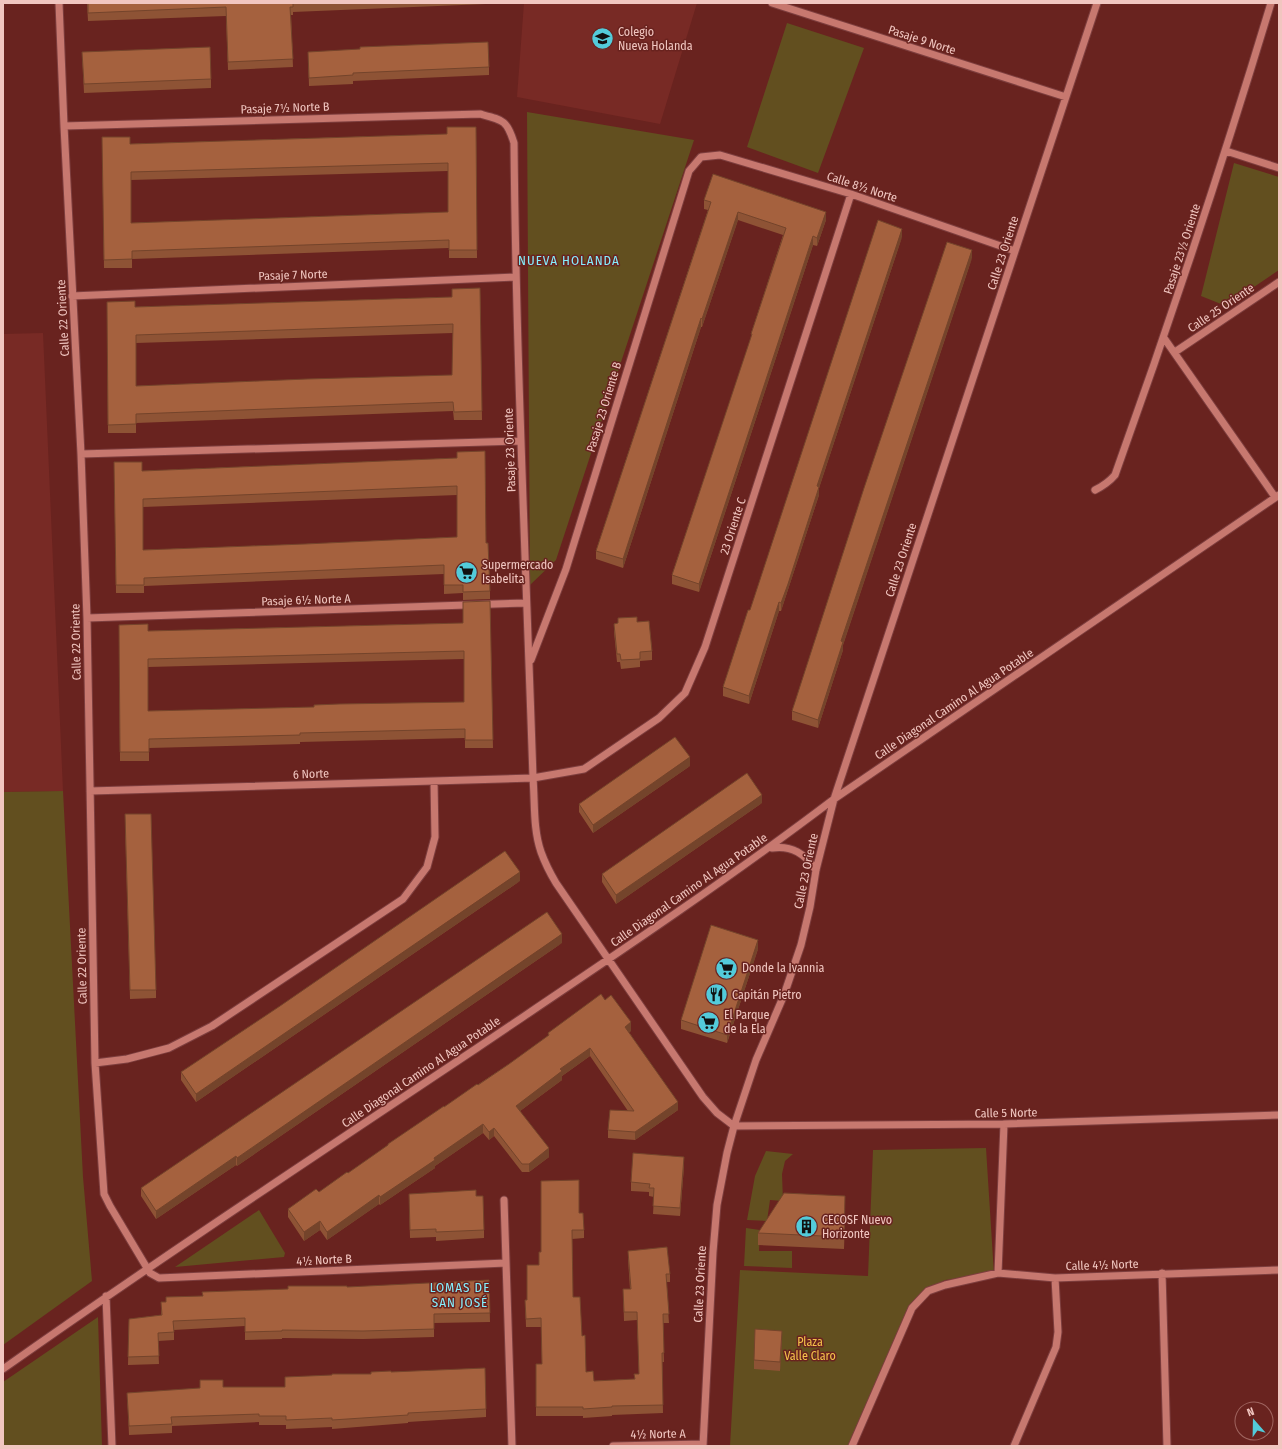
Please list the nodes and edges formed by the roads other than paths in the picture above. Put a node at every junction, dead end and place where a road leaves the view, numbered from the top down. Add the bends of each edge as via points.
1 (58, 3) edge
2 (772, 3) edge
3 (1097, 3) edge
4 (1271, 3) edge
5 (1066, 97) junction
6 (505, 123) joint
7 (64, 126) junction
8 (1226, 150) junction
9 (701, 157) joint
10 (1279, 168) edge
11 (851, 194) junction
12 (1015, 251) junction
13 (515, 277) junction
14 (1279, 282) edge
15 (72, 296) junction
16 (1164, 338) junction
17 (1175, 352) junction
18 (520, 442) junction
19 (81, 454) junction
20 (1095, 490) dead end
21 (1277, 496) edge
22 (526, 603) junction
23 (87, 618) junction
24 (529, 664) junction
25 (533, 778) junction
26 (434, 781) junction
27 (90, 791) junction
28 (834, 799) junction
29 (770, 848) junction
30 (816, 870) junction
31 (609, 960) junction
32 (95, 1063) junction
33 (1279, 1115) edge
34 (1004, 1124) junction
35 (734, 1126) junction
36 (504, 1200) dead end
37 (506, 1263) junction
38 (147, 1268) junction
39 (1279, 1270) edge
40 (998, 1273) junction
41 (1162, 1274) junction
42 (1055, 1278) junction
43 (106, 1296) junction
44 (3, 1369) edge
45 (703, 1445) edge
46 (112, 1446) edge
47 (512, 1446) edge
48 (613, 1446) edge
49 (852, 1446) edge
50 (1014, 1446) edge
51 (1166, 1446) edge

1 - 7 street, Calle 22 Oriente
2 - 5 street, Pasaje 9 Norte
3 - 5 street, Calle 23 Oriente
4 - 8 street, Pasaje 23½ Oriente
5 - 12 street, Calle 23 Oriente
6 - 7 street, Pasaje 7½ Norte B via 480,114
6 - 13 street, Pasaje 23 Oriente via 514,143
7 - 15 street, Calle 22 Oriente
8 - 10 street
8 - 16 street, Pasaje 23½ Oriente
9 - 11 street, Calle 8½ Norte via 720,155
9 - 24 street, Pasaje 23 Oriente B via 689,171 566,569
11 - 12 street, Calle 8½ Norte
11 - 25 street, 23 Oriente C via 705,647 685,693 659,718 584,769
12 - 28 street, Calle 23 Oriente
13 - 15 street, Pasaje 7 Norte
13 - 18 street, Pasaje 23 Oriente
14 - 17 street, Calle 25 Oriente
15 - 19 street, Calle 22 Oriente
16 - 17 street
16 - 20 street, Pasaje 23½ Oriente via 1115,475
17 - 21 street
18 - 19 street
18 - 22 street, Pasaje 23 Oriente
19 - 23 street, Calle 22 Oriente
21 - 28 street, Calle Diagonal Camino Al Agua Potable
22 - 23 street, Pasaje 6½ Norte A
22 - 24 street, Pasaje 23 Oriente
23 - 27 street, Calle 22 Oriente
24 - 25 street, Pasaje 23 Oriente
25 - 26 street, 6 Norte
25 - 31 street via 536,828 547,868
26 - 27 street, 6 Norte
26 - 32 street via 435,836 427,867 403,898 212,1026 169,1048 127,1059
27 - 32 street, Calle 22 Oriente
28 - 29 street, Calle Diagonal Camino Al Agua Potable
28 - 30 street, Calle 23 Oriente
29 - 30 street via 789,848 798,851
29 - 31 street, Calle Diagonal Camino Al Agua Potable
30 - 35 street, Calle 23 Oriente via 794,970 756,1060
31 - 35 street via 703,1097 717,1113
31 - 38 street, Calle Diagonal Camino Al Agua Potable
32 - 38 street, Calle 22 Oriente via 104,1194
33 - 34 street, Calle 5 Norte
34 - 35 street, Calle 5 Norte
34 - 40 street
35 - 45 street, Calle 23 Oriente via 717,1205
36 - 37 street
37 - 38 street, 4½ Norte B via 166,1279 154,1276
37 - 47 street
38 - 43 street, Calle Diagonal Camino Al Agua Potable
39 - 41 street, Calle 4½ Norte
40 - 42 street, Calle 4½ Norte
40 - 49 street, Calle 4½ Norte via 928,1291 912,1308
41 - 42 street, Calle 4½ Norte
41 - 51 street
42 - 50 street via 1058,1332 1056,1348
43 - 44 street, Calle Diagonal Camino Al Agua Potable
43 - 46 street
45 - 48 street, 4½ Norte A

